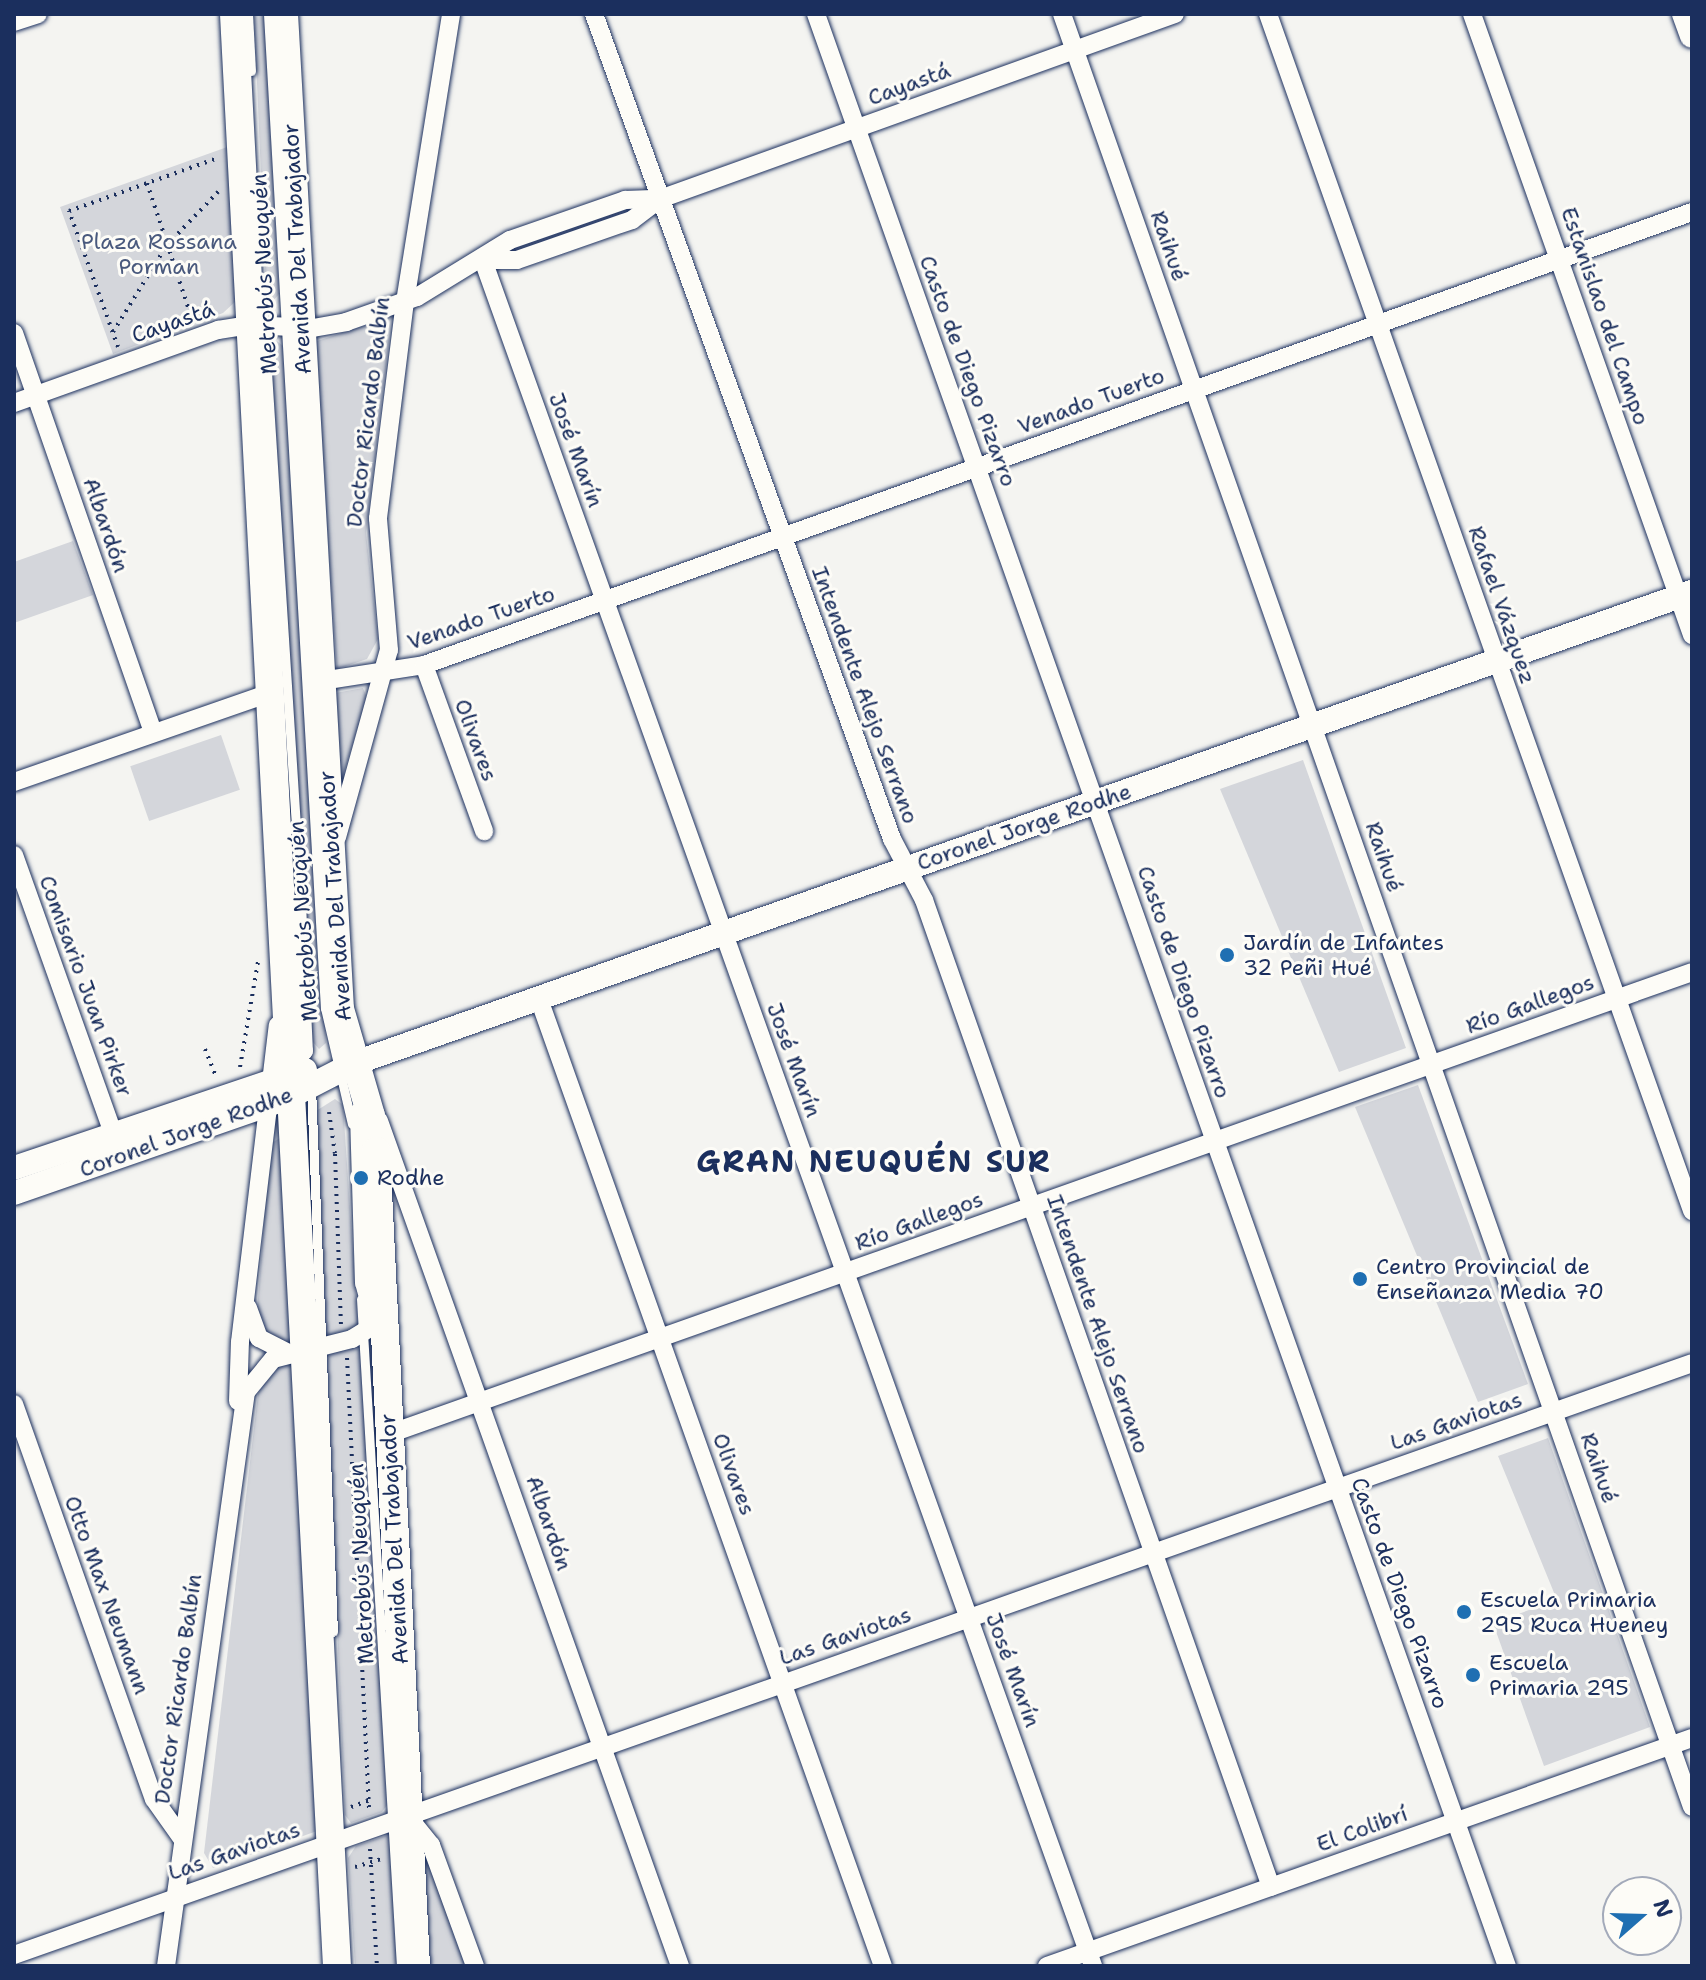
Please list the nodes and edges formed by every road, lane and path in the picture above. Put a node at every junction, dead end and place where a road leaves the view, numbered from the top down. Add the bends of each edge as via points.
1 (38, 14) edge
2 (234, 14) edge
3 (248, 14) edge
4 (268, 14) edge
5 (284, 14) edge
6 (451, 14) edge
7 (594, 14) edge
8 (816, 14) edge
9 (1062, 14) edge
10 (1175, 14) edge
11 (1268, 14) edge
12 (1472, 14) edge
13 (1684, 14) edge
14 (14, 22) edge
15 (1692, 36) edge
16 (1075, 50) junction
17 (252, 90) dead end
18 (856, 128) junction
19 (228, 155) dead end
20 (255, 166) dead end
21 (229, 181) dead end
22 (147, 183) junction
23 (660, 199) junction
24 (1692, 212) edge
25 (167, 245) junction
26 (483, 260) junction
27 (1559, 260) junction
28 (405, 302) junction
29 (202, 316) dead end
30 (192, 319) junction
31 (177, 325) dead end
32 (1378, 325) junction
33 (257, 326) junction
34 (293, 328) junction
35 (113, 332) junction
36 (14, 333) edge
37 (133, 342) dead end
38 (118, 347) junction
39 (111, 350) dead end
40 (1194, 390) junction
41 (36, 395) junction
42 (14, 403) edge
43 (976, 468) junction
44 (782, 537) junction
45 (1685, 594) edge
46 (604, 601) junction
47 (1692, 635) edge
48 (1496, 661) junction
49 (424, 665) junction
50 (385, 672) junction
51 (321, 681) junction
52 (269, 693) junction
53 (1312, 726) junction
54 (153, 732) junction
55 (14, 782) edge
56 (1095, 802) junction
57 (484, 831) dead end
58 (14, 855) edge
59 (331, 857) junction
60 (908, 868) junction
61 (288, 904) joint
62 (724, 933) junction
63 (259, 953) dead end
64 (1692, 972) edge
65 (539, 999) junction
66 (1617, 999) junction
67 (246, 1045) junction
68 (257, 1048) dead end
69 (205, 1049) dead end
70 (1431, 1065) junction
71 (344, 1066) junction
72 (230, 1074) dead end
73 (124, 1077) dead end
74 (202, 1084) dead end
75 (295, 1087) junction
76 (117, 1099) dead end
77 (356, 1108) junction
78 (329, 1114) junction
79 (316, 1118) dead end
80 (113, 1133) junction
81 (1215, 1141) junction
82 (14, 1168) edge
83 (14, 1193) edge
84 (1032, 1206) junction
85 (1692, 1211) edge
86 (845, 1273) junction
87 (247, 1285) junction
88 (383, 1300) junction
89 (364, 1332) junction
90 (343, 1334) dead end
91 (660, 1338) junction
92 (346, 1348) dead end
93 (305, 1350) junction
94 (363, 1362) dead end
95 (1692, 1363) edge
96 (347, 1366) junction
97 (337, 1367) dead end
98 (481, 1401) junction
99 (14, 1404) edge
100 (1554, 1412) junction
101 (239, 1419) junction
102 (389, 1434) junction
103 (1338, 1488) junction
104 (1153, 1553) junction
105 (968, 1618) junction
106 (334, 1638) dead end
107 (783, 1684) junction
108 (336, 1701) dead end
109 (1692, 1738) edge
110 (1670, 1745) junction
111 (603, 1747) junction
112 (379, 1796) dead end
113 (371, 1799) junction
114 (1692, 1807) edge
115 (345, 1809) dead end
116 (368, 1817) dead end
117 (401, 1818) junction
118 (1456, 1821) junction
119 (183, 1840) junction
120 (370, 1840) dead end
121 (337, 1841) junction
122 (392, 1856) dead end
123 (371, 1862) junction
124 (349, 1868) dead end
125 (1271, 1887) junction
126 (175, 1896) junction
127 (14, 1955) edge
128 (1090, 1959) edge
129 (166, 1966) edge
130 (337, 1966) edge
131 (350, 1966) edge
132 (377, 1966) edge
133 (401, 1966) edge
134 (416, 1966) edge
135 (475, 1966) edge
136 (680, 1966) edge
137 (883, 1966) edge
138 (1047, 1966) edge
139 (1507, 1966) edge

1 - 14 street
2 - 33 main road
3 - 17 lane
4 - 34 lane, Metrobús Neuquén
5 - 34 main road, Avenida Del Trabajador
6 - 28 street, Doctor Ricardo Balbín
7 - 23 street, Intendente Alejo Serrano
8 - 18 street, Casto de Diego Pizarro
9 - 16 street, Raihué
10 - 16 street, Cayastá
11 - 32 street, Rafael Vázquez
12 - 27 street, Estanislao del Campo
13 - 15 main road
16 - 18 street, Cayastá
16 - 40 street, Raihué
18 - 23 street, Cayastá
18 - 43 street, Casto de Diego Pizarro
19 - 22 path
20 - 33 lane, Metrobús Neuquén
21 - 25 path
22 - 25 path
22 - 35 path via 69,211
23 - 26 street, Cayastá via 632,220 517,260
23 - 44 street, Intendente Alejo Serrano
24 - 27 street, Venado Tuerto
25 - 30 path
25 - 35 path
26 - 28 street, Cayastá
26 - 46 street, José Marín
27 - 32 street, Venado Tuerto
27 - 45 street, Estanislao del Campo
28 - 34 street, Cayastá via 337,324
28 - 50 street, Doctor Ricardo Balbín via 377,533 389,630
29 - 30 path
30 - 31 path
32 - 40 street, Venado Tuerto
32 - 48 street, Rafael Vázquez
33 - 34 street, Cayastá
33 - 41 street, Cayastá via 218,330
33 - 52 main road
33 - 75 lane, Metrobús Neuquén
34 - 51 main road, Avenida Del Trabajador
34 - 71 lane, Metrobús Neuquén via 325,1008
35 - 38 path
36 - 41 street, Albardón
37 - 38 path
38 - 39 path
40 - 43 street, Venado Tuerto
40 - 53 street, Raihué
41 - 42 street, Cayastá
41 - 54 street, Albardón
43 - 44 street, Venado Tuerto
43 - 56 street, Casto de Diego Pizarro
44 - 46 street, Venado Tuerto
44 - 60 street, Intendente Alejo Serrano via 892,839
45 - 47 street, Estanislao del Campo
45 - 48 main road, Coronel Jorge Rodhe
46 - 49 street, Venado Tuerto
46 - 62 street, José Marín
48 - 53 main road, Coronel Jorge Rodhe
48 - 66 street, Rafael Vázquez
49 - 50 street, Venado Tuerto
49 - 57 street, Olivares
50 - 51 street, Venado Tuerto
50 - 59 street, Doctor Ricardo Balbín
51 - 59 main road, Avenida Del Trabajador
52 - 54 street
52 - 75 main road via 283,986
53 - 56 main road, Coronel Jorge Rodhe
53 - 70 street, Raihué
54 - 55 street
56 - 60 main road, Coronel Jorge Rodhe
56 - 81 street, Casto de Diego Pizarro
58 - 80 street, Comisario Juan Pirker
59 - 71 main road, Avenida Del Trabajador
60 - 62 main road, Coronel Jorge Rodhe
60 - 84 street, Intendente Alejo Serrano
61 - 61 street via 297,904 304,1051 300,1055
62 - 65 main road, Coronel Jorge Rodhe
62 - 86 street, José Marín
63 - 67 path
64 - 66 street, Río Gallegos
65 - 71 main road, Coronel Jorge Rodhe
65 - 91 street, Olivares
66 - 70 street, Río Gallegos
66 - 85 street, Rafael Vázquez
67 - 68 path
67 - 72 path via 241,1066
69 - 74 path via 220,1078
70 - 81 street, Río Gallegos
70 - 100 street, Raihué
71 - 75 main road, Coronel Jorge Rodhe
71 - 77 main road, Avenida Del Trabajador
71 - 89 lane, Metrobús Neuquén
73 - 76 path
75 - 78 path
75 - 80 main road, Coronel Jorge Rodhe
75 - 83 main road, Coronel Jorge Rodhe
75 - 87 street, Doctor Ricardo Balbín
75 - 93 main road
77 - 77 street via 363,1117 373,1316 364,1283
77 - 78 path
77 - 88 main road, Avenida Del Trabajador via 376,1151
77 - 98 street, Albardón via 399,1165
78 - 79 path
78 - 90 path
80 - 82 main road, Coronel Jorge Rodhe
81 - 84 street, Río Gallegos
81 - 103 street, Casto de Diego Pizarro
84 - 86 street, Río Gallegos
84 - 104 street, Intendente Alejo Serrano
86 - 91 street, Río Gallegos
86 - 105 street, José Marín
87 - 93 street via 250,1319 259,1338
87 - 101 street, Doctor Ricardo Balbín
88 - 89 street via 376,1320
88 - 102 main road, Avenida Del Trabajador
89 - 93 street, Doctor Ricardo Balbín
89 - 117 lane, Metrobús Neuquén
91 - 98 street, Río Gallegos
91 - 107 street, Olivares
92 - 96 path
93 - 101 street, Doctor Ricardo Balbín via 254,1377
93 - 106 lane, Metrobús Neuquén
93 - 121 main road
94 - 96 path
95 - 100 street, Las Gaviotas
96 - 97 path
96 - 113 path
98 - 102 street, Río Gallegos
98 - 111 street, Albardón
99 - 119 street, Otto Max Neumann via 154,1799
100 - 103 street, Las Gaviotas
100 - 110 street, Raihué
101 - 119 street, Doctor Ricardo Balbín
102 - 117 main road, Avenida Del Trabajador
103 - 104 street, Las Gaviotas
103 - 118 street, Casto de Diego Pizarro
104 - 105 street, Las Gaviotas
104 - 125 street, Intendente Alejo Serrano
105 - 107 street, Las Gaviotas
105 - 128 street, José Marín
107 - 111 street, Las Gaviotas
107 - 137 street, Olivares
108 - 121 lane
109 - 110 street, El Colibrí
110 - 114 street, Raihué
110 - 118 street, El Colibrí
111 - 117 street, Las Gaviotas
111 - 136 street, Albardón
112 - 113 path
113 - 115 path
113 - 116 path
117 - 121 street, Las Gaviotas
117 - 133 lane, Metrobús Neuquén
117 - 134 main road, Avenida Del Trabajador
117 - 135 street via 431,1845
118 - 125 street, El Colibrí
118 - 139 street, Casto de Diego Pizarro
119 - 126 street, Doctor Ricardo Balbín
120 - 123 path
121 - 126 street, Las Gaviotas
121 - 130 main road
121 - 131 lane
122 - 123 path
123 - 124 path
123 - 132 path
125 - 128 street, El Colibrí
126 - 127 street, Las Gaviotas
126 - 129 street, Doctor Ricardo Balbín
128 - 138 street, El Colibrí

